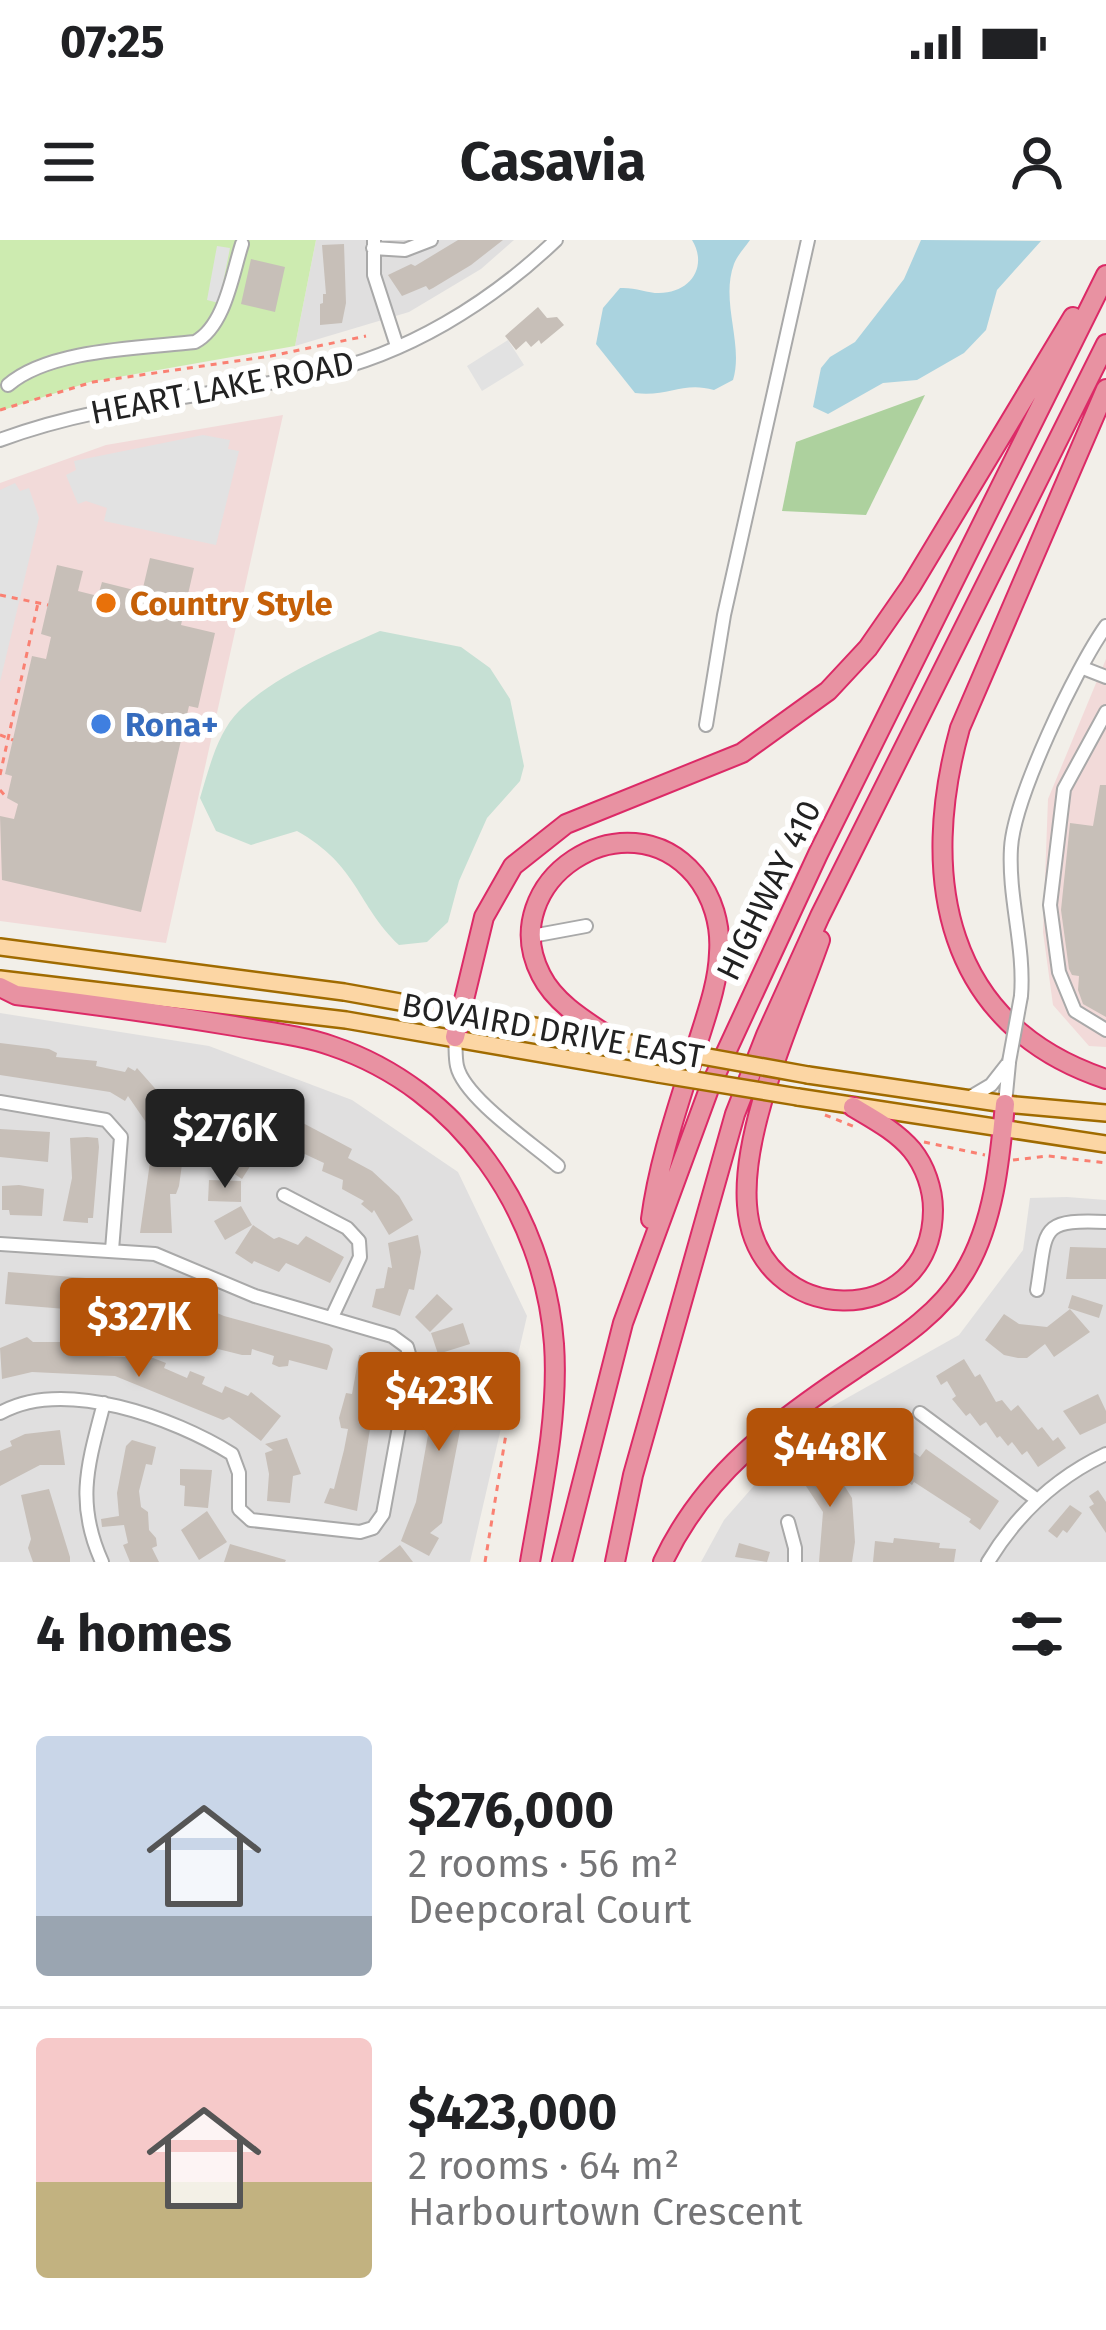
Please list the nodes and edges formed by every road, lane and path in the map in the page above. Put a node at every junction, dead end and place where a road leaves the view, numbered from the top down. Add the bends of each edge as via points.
1 (431, 240) edge
2 (556, 240) edge
3 (808, 240) edge
4 (242, 244) dead end
5 (374, 244) edge
6 (1106, 275) edge
7 (365, 336) dead end
8 (1106, 344) edge
9 (397, 346) junction
10 (8, 385) dead end
11 (1106, 389) edge
12 (0, 410) edge
13 (0, 440) edge
14 (0, 595) edge
15 (38, 603) junction
16 (48, 605) dead end
17 (1106, 626) edge
18 (1083, 668) junction
19 (1106, 677) edge
20 (1106, 712) edge
21 (706, 725) dead end
22 (0, 735) edge
23 (11, 739) junction
24 (0, 775) edge
25 (0, 790) edge
26 (7, 798) dead end
27 (820, 916) junction
28 (586, 926) dead end
29 (532, 936) junction
30 (0, 947) edge
31 (0, 983) edge
32 (460, 1013) junction
33 (1106, 1030) edge
34 (455, 1037) junction
35 (616, 1041) junction
36 (1009, 1062) junction
37 (1106, 1079) edge
38 (969, 1098) junction
39 (0, 1102) edge
40 (1005, 1104) junction
41 (853, 1107) junction
42 (822, 1113) dead end
43 (1106, 1113) edge
44 (861, 1129) dead end
45 (1002, 1131) junction
46 (1106, 1144) edge
47 (917, 1146) dead end
48 (984, 1155) dead end
49 (1014, 1160) dead end
50 (1106, 1163) edge
51 (558, 1166) dead end
52 (284, 1195) dead end
53 (1106, 1222) edge
54 (0, 1244) edge
55 (112, 1250) junction
56 (646, 1253) junction
57 (1037, 1291) dead end
58 (332, 1317) junction
59 (104, 1403) junction
60 (0, 1413) edge
61 (920, 1413) dead end
62 (506, 1434) dead end
63 (1106, 1454) edge
64 (1036, 1499) junction
65 (788, 1522) dead end
66 (102, 1562) edge
67 (485, 1562) edge
68 (530, 1562) edge
69 (562, 1562) edge
70 (615, 1562) edge
71 (663, 1562) edge
72 (794, 1562) edge
73 (988, 1562) edge

1 - 5 street via 405,250
2 - 9 street, HEART LAKE ROAD via 490,295
3 - 21 street
4 - 10 street via 204,337 68,359
5 - 9 street via 374,275
6 - 32 highway via 868,648 828,691 742,753 566,824 525,854 484,917
6 - 56 highway, HIGHWAY 410 via 767,958
7 - 12 path via 93,382
8 - 27 highway, HIGHWAY 410
9 - 13 street, HEART LAKE ROAD via 321,374 90,414
11 - 37 highway via 960,728 940,850 954,937 985,994 1042,1049
14 - 15 path
15 - 16 path
15 - 23 path
17 - 18 street
18 - 19 street
18 - 36 street, bridge via 1015,822 1012,890 1023,969
20 - 33 street via 1064,789 1050,905 1059,972 1075,1011
22 - 23 path
23 - 24 path
25 - 26 path
27 - 41 highway via 821,937 758,1120 747,1205 769,1266 824,1300 870,1297 894,1286 914,1269 932,1230 933,1197 919,1160
27 - 70 highway, HIGHWAY 410 via 736,1114
28 - 29 street
29 - 35 highway via 552,992
29 - 56 highway via 537,908 560,869 613,843 644,844 678,859 715,910 714,991 657,1178
30 - 32 main road, BOVAIRD DRIVE EAST
31 - 34 main road, BOVAIRD DRIVE EAST
31 - 68 highway via 16,995 327,1044 393,1075 469,1137 528,1230 549,1307 553,1400
32 - 34 highway
32 - 35 main road, BOVAIRD DRIVE EAST
34 - 41 main road, BOVAIRD DRIVE EAST, bridge
34 - 51 street via 462,1079
35 - 38 main road, BOVAIRD DRIVE EAST, bridge
36 - 38 street
36 - 40 street
38 - 40 main road, BOVAIRD DRIVE EAST
39 - 55 street via 117,1128
40 - 43 main road, BOVAIRD DRIVE EAST
40 - 45 highway
41 - 45 main road, BOVAIRD DRIVE EAST
42 - 44 path
45 - 46 main road, BOVAIRD DRIVE EAST
45 - 71 highway via 980,1242 949,1295 764,1432 706,1493
47 - 48 path
49 - 50 path
52 - 58 street via 359,1241 360,1257
53 - 57 street via 1066,1220 1053,1228
54 - 55 street
55 - 58 street via 166,1257
56 - 69 highway, HIGHWAY 410
58 - 59 street via 401,1340 410,1354 385,1506 367,1531 251,1520 236,1500 232,1454
59 - 60 street via 34,1400
59 - 66 street via 84,1498
61 - 64 street
62 - 67 path
63 - 64 street
64 - 73 street
65 - 72 street

